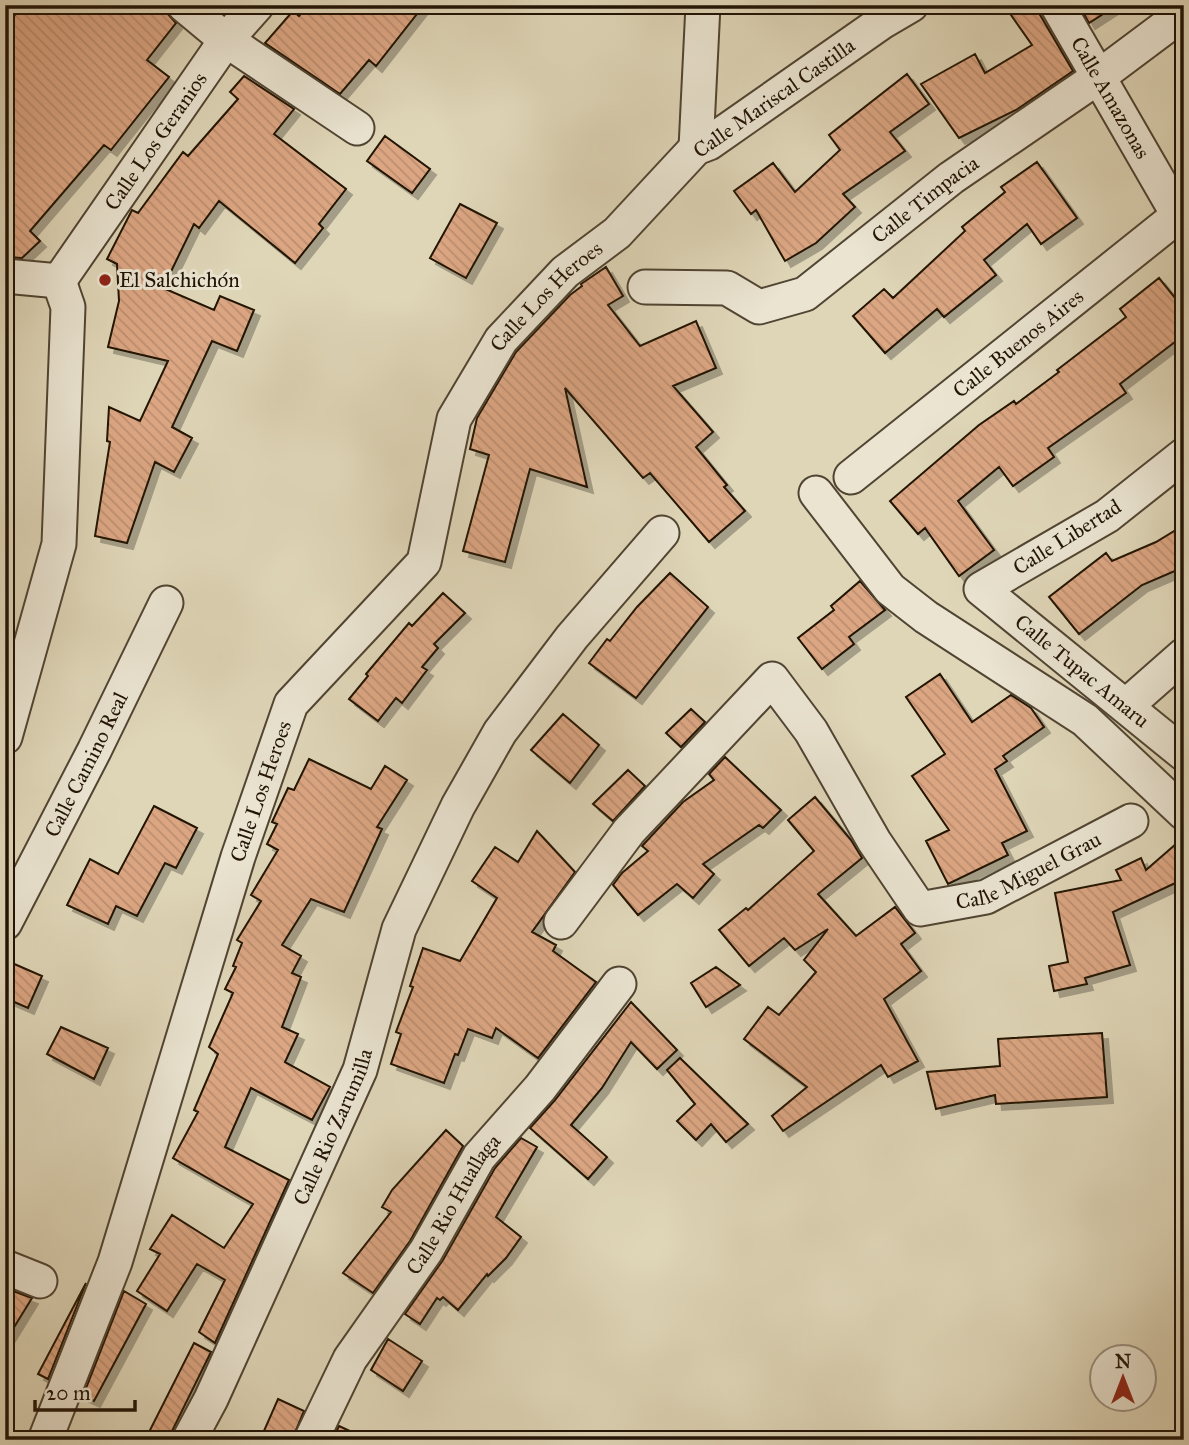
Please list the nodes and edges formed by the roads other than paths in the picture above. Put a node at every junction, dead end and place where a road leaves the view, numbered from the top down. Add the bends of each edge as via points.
1 (184, 5) edge
2 (257, 5) edge
3 (703, 5) edge
4 (911, 5) edge
5 (1057, 5) edge
6 (1184, 13) edge
7 (226, 40) junction
8 (1097, 78) junction
9 (357, 128) dead end
10 (696, 148) junction
11 (1182, 217) edge
12 (617, 233) joint
13 (5, 276) edge
14 (59, 281) junction
15 (645, 287) dead end
16 (1184, 455) edge
17 (851, 477) dead end
18 (816, 493) dead end
19 (662, 533) dead end
20 (981, 589) joint
21 (166, 603) dead end
22 (1184, 655) edge
23 (1126, 706) junction
24 (5, 737) edge
25 (1184, 754) edge
26 (1184, 813) edge
27 (1131, 821) dead end
28 (561, 922) dead end
29 (5, 923) edge
30 (619, 984) dead end
31 (5, 1267) edge
32 (40, 1281) dead end
33 (45, 1440) edge
34 (189, 1440) edge
35 (311, 1440) edge

1 - 7 street
2 - 7 street, Calle Los Geranios
3 - 10 street
4 - 10 street, Calle Mariscal Castilla
5 - 8 street, Calle Amazonas
6 - 8 street, Calle Timpacia
7 - 9 street
7 - 14 street, Calle Los Geranios
8 - 11 street, Calle Amazonas
8 - 15 street, Calle Timpacia via 951,178 804,293 759,307 727,288
10 - 12 street, Calle Mariscal Castilla
11 - 17 street, Calle Buenos Aires
12 - 33 street, Calle Los Heroes via 565,272 501,340 454,419 424,562 290,704 238,857 115,1262
13 - 14 street
14 - 24 street via 68,307 59,544
16 - 20 street, Calle Libertad via 1107,516
18 - 26 street via 890,589 1085,720
19 - 34 street, Calle Rio Zarumilla via 572,637 500,732 458,806 400,929 360,1070
20 - 23 street, Calle Tupac Amaru
21 - 29 street, Calle Camino Real
22 - 23 street
23 - 25 street, Calle Tupac Amaru
27 - 28 street, Calle Miguel Grau via 986,897 920,909 874,841 811,731 772,679 629,831
30 - 35 street, Calle Rio Huallaga via 540,1088 479,1157 426,1251 350,1359
31 - 32 street

